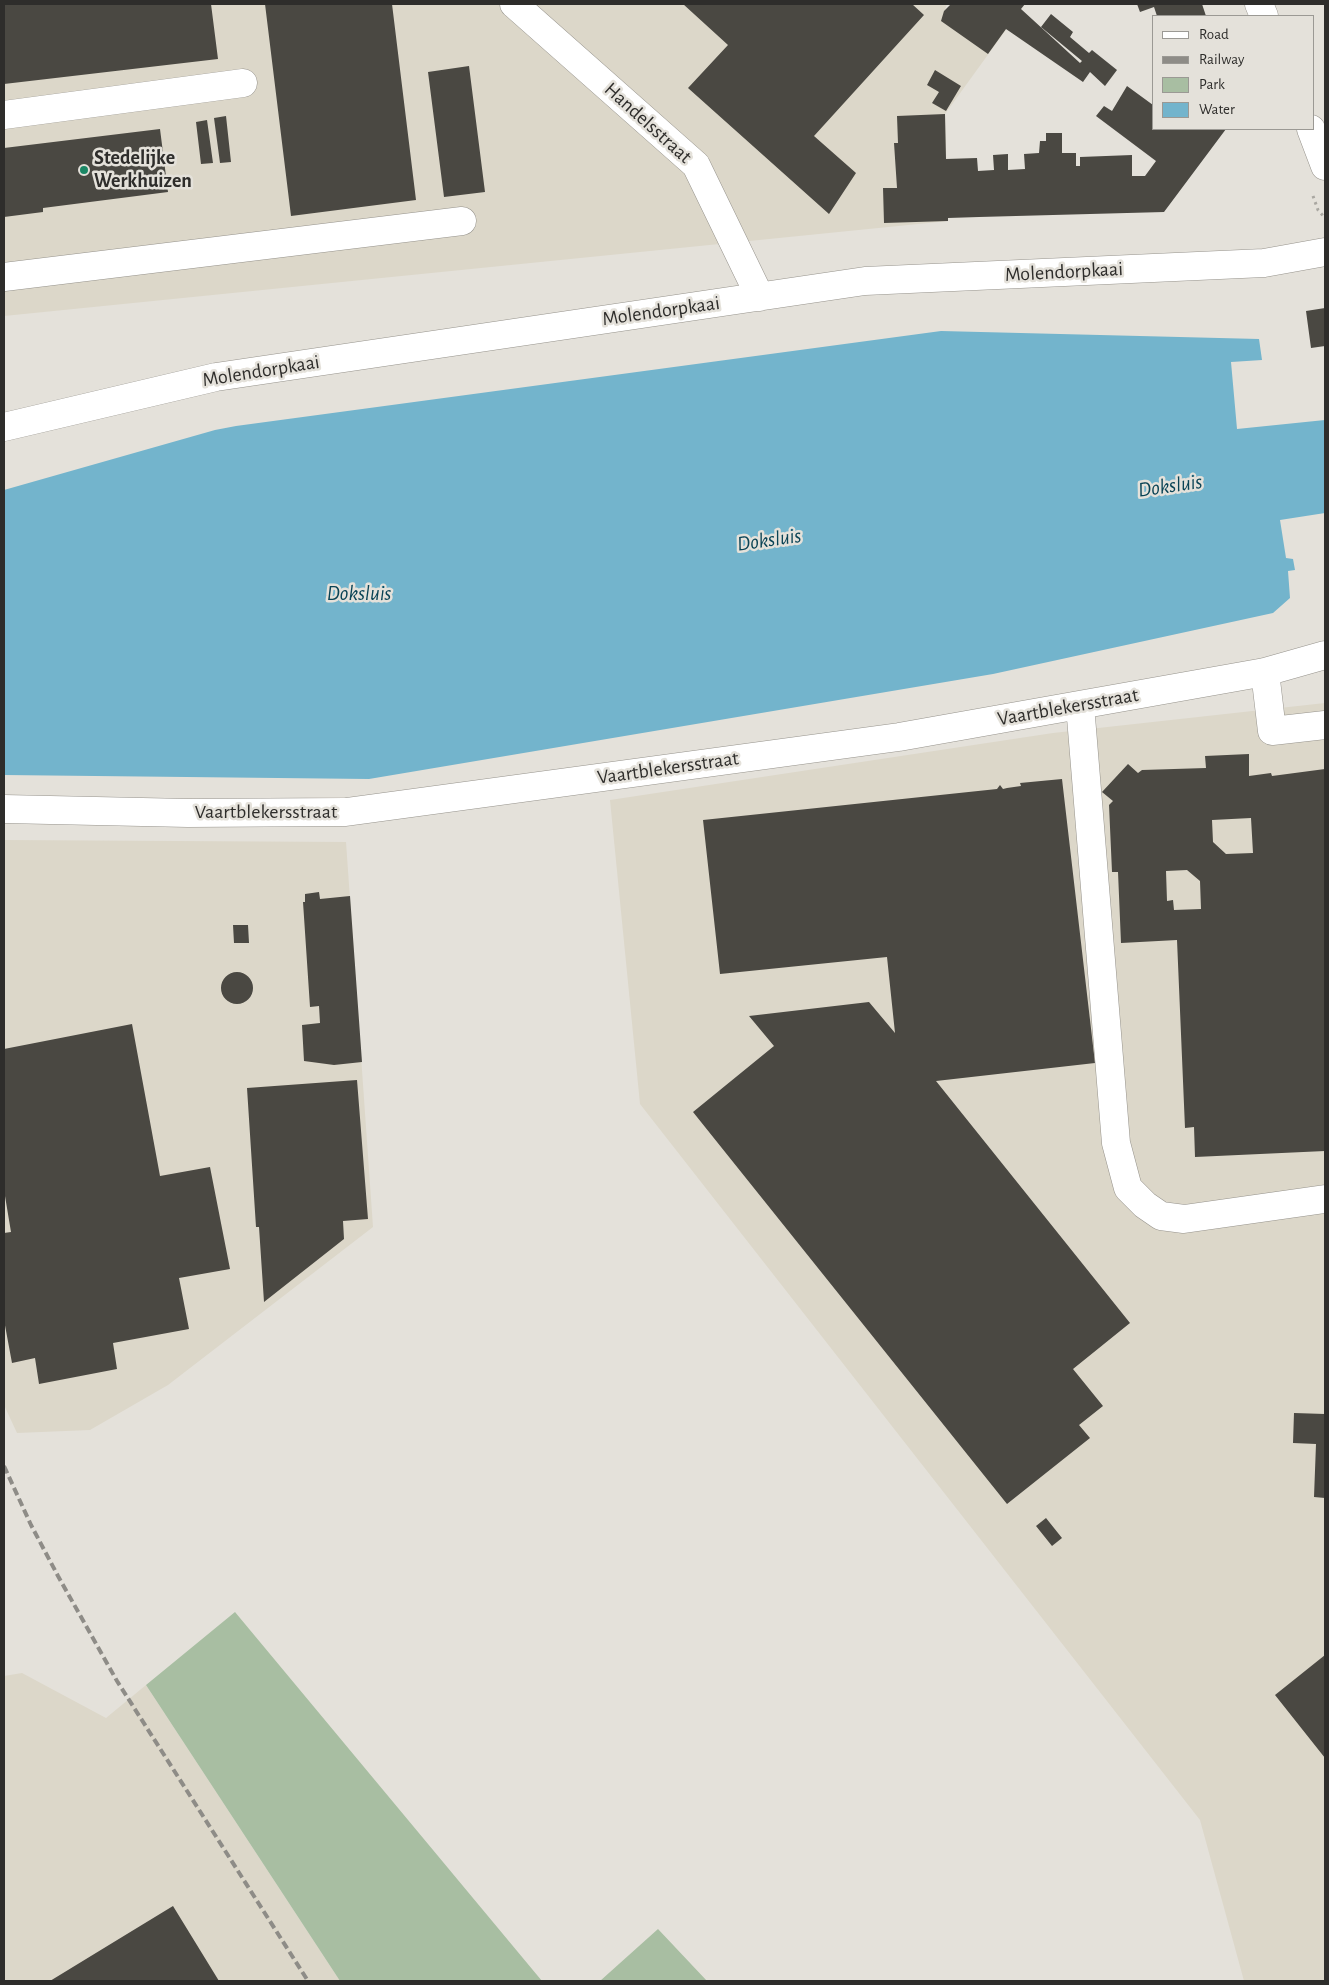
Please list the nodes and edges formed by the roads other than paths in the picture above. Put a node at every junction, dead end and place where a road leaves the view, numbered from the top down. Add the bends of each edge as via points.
1 (514, 4) edge
2 (243, 83) dead end
3 (4, 115) edge
4 (1311, 130) edge
5 (1325, 166) edge
6 (462, 221) dead end
7 (1325, 252) edge
8 (4, 277) edge
9 (760, 297) junction
10 (4, 427) edge
11 (1325, 655) edge
12 (1265, 672) junction
13 (1080, 705) junction
14 (1325, 725) edge
15 (4, 809) edge
16 (1325, 1199) edge

1 - 9 street, Handelsstraat via 696,165
2 - 3 street
4 - 5 street
6 - 8 street
7 - 9 street, Molendorpkaai via 1264,263 865,281
9 - 10 street, Molendorpkaai via 216,377
11 - 12 street, Vaartblekersstraat
12 - 13 street, Vaartblekersstraat
12 - 14 street via 1272,731
13 - 15 street, Vaartblekersstraat via 899,737 346,812
13 - 16 street via 1116,1143 1128,1188 1161,1216 1184,1219

